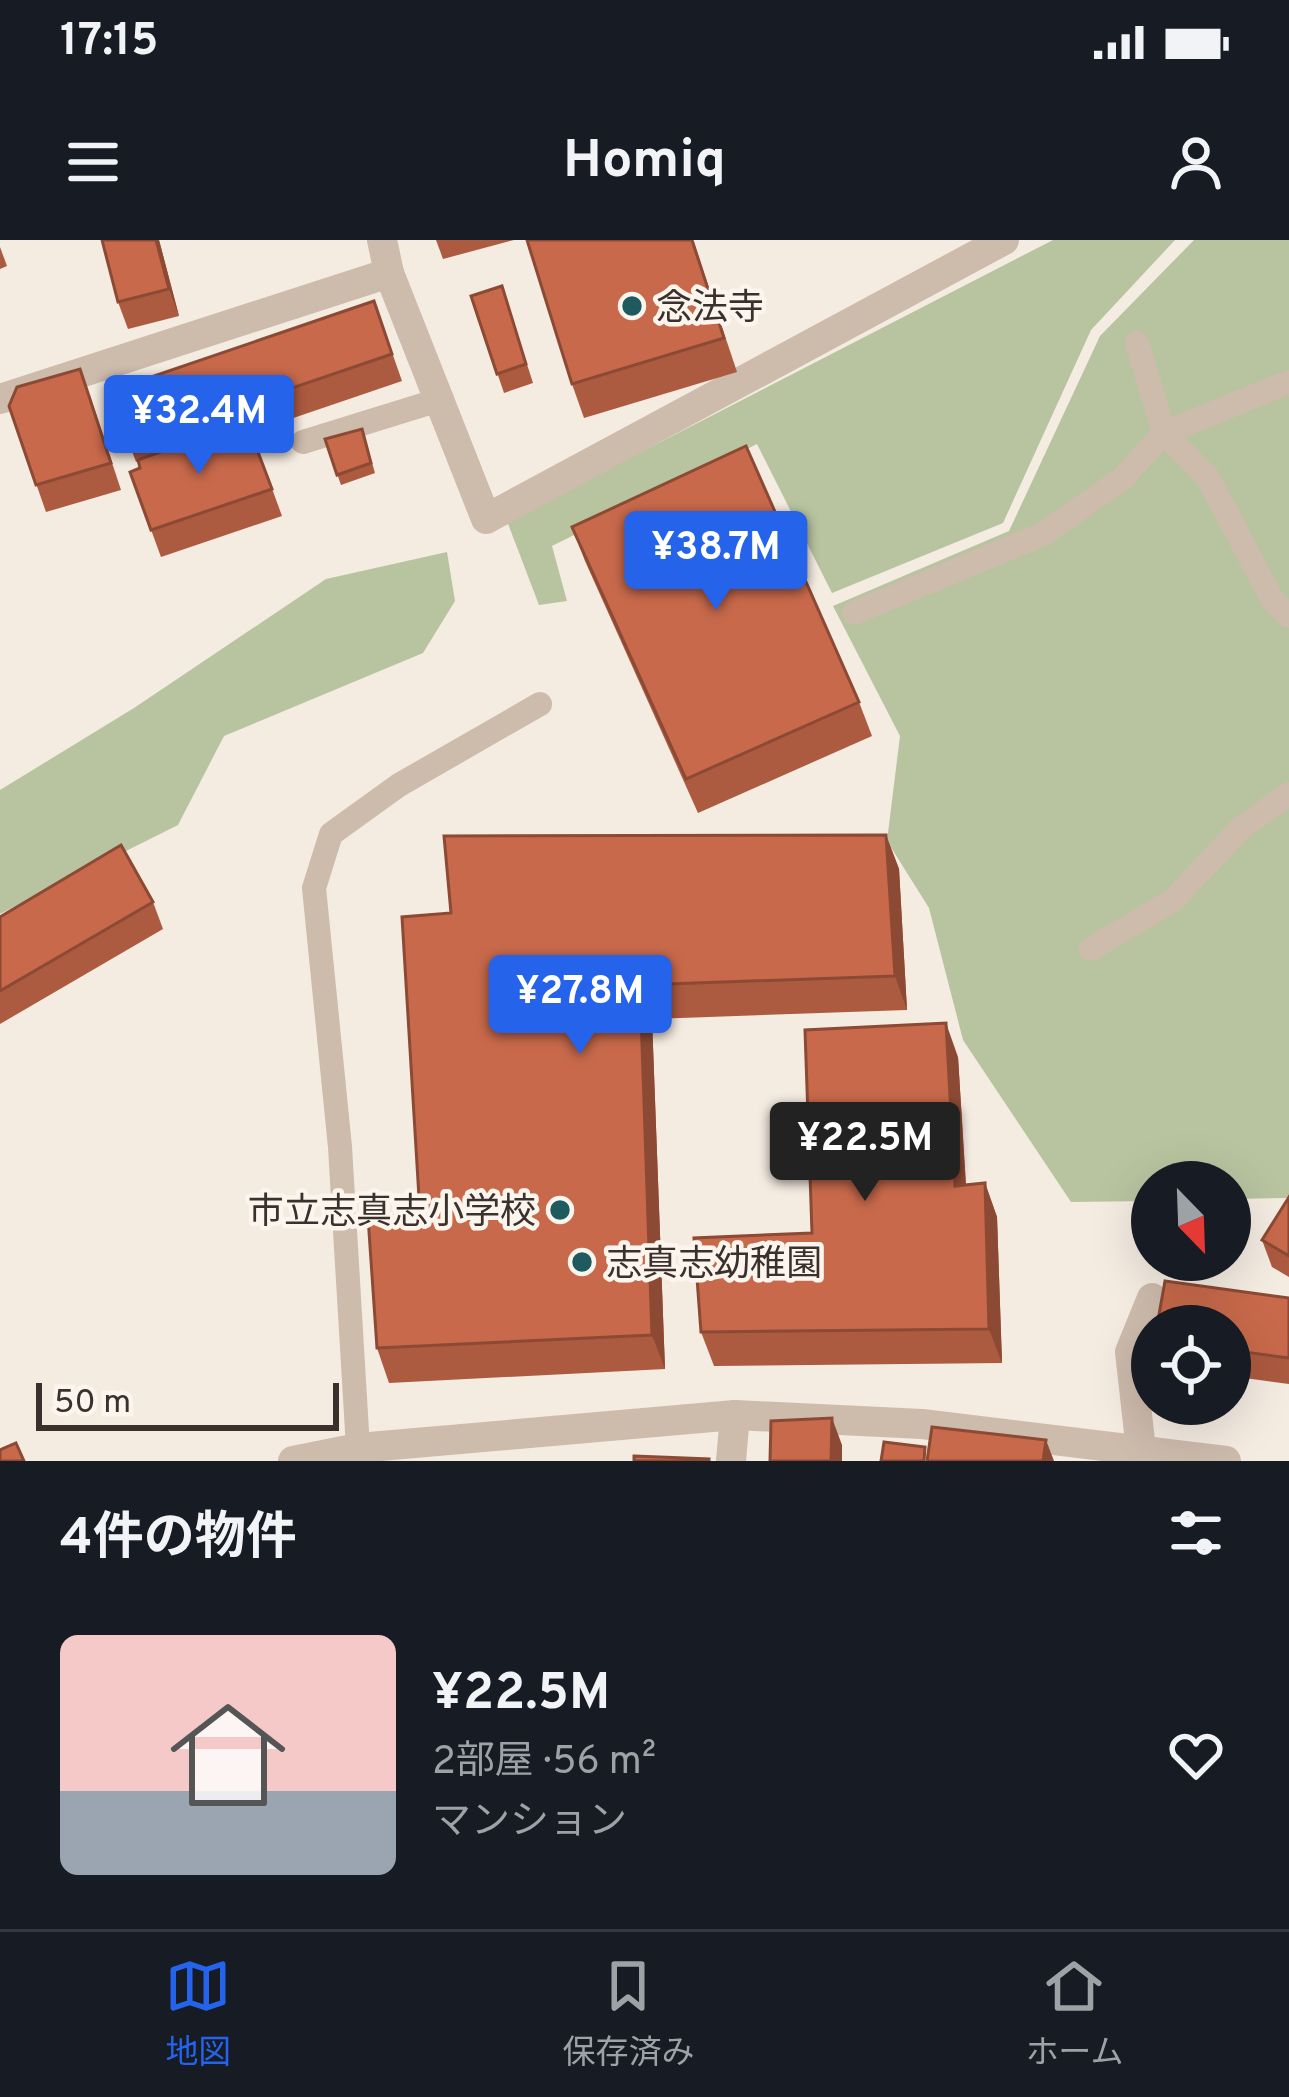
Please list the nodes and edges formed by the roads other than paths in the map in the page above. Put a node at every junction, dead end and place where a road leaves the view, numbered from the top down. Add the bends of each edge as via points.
1 (382, 240) edge
2 (1004, 240) edge
3 (389, 273) junction
4 (1137, 343) dead end
5 (1289, 382) edge
6 (0, 399) edge
7 (442, 399) junction
8 (1164, 433) junction
9 (303, 442) dead end
10 (854, 614) dead end
11 (1289, 616) edge
12 (540, 704) dead end
13 (1289, 794) edge
14 (1091, 949) dead end
15 (1152, 1298) dead end
16 (735, 1415) junction
17 (358, 1448) junction
18 (1141, 1450) junction
19 (1096, 1453) edge
20 (293, 1461) edge
21 (731, 1461) edge
22 (1226, 1461) edge

1 - 3 street
2 - 7 street via 485,519
3 - 6 street
3 - 7 street
4 - 8 lane
5 - 8 lane
7 - 9 lane
8 - 10 lane via 1120,480 1041,535
8 - 11 lane via 1208,478 1273,601
12 - 17 lane via 399,784 331,834 314,888
13 - 14 lane via 1240,828 1173,900
15 - 18 street via 1130,1352
16 - 17 street
16 - 19 street via 922,1424
16 - 21 street
17 - 20 street
18 - 19 street
18 - 22 street

